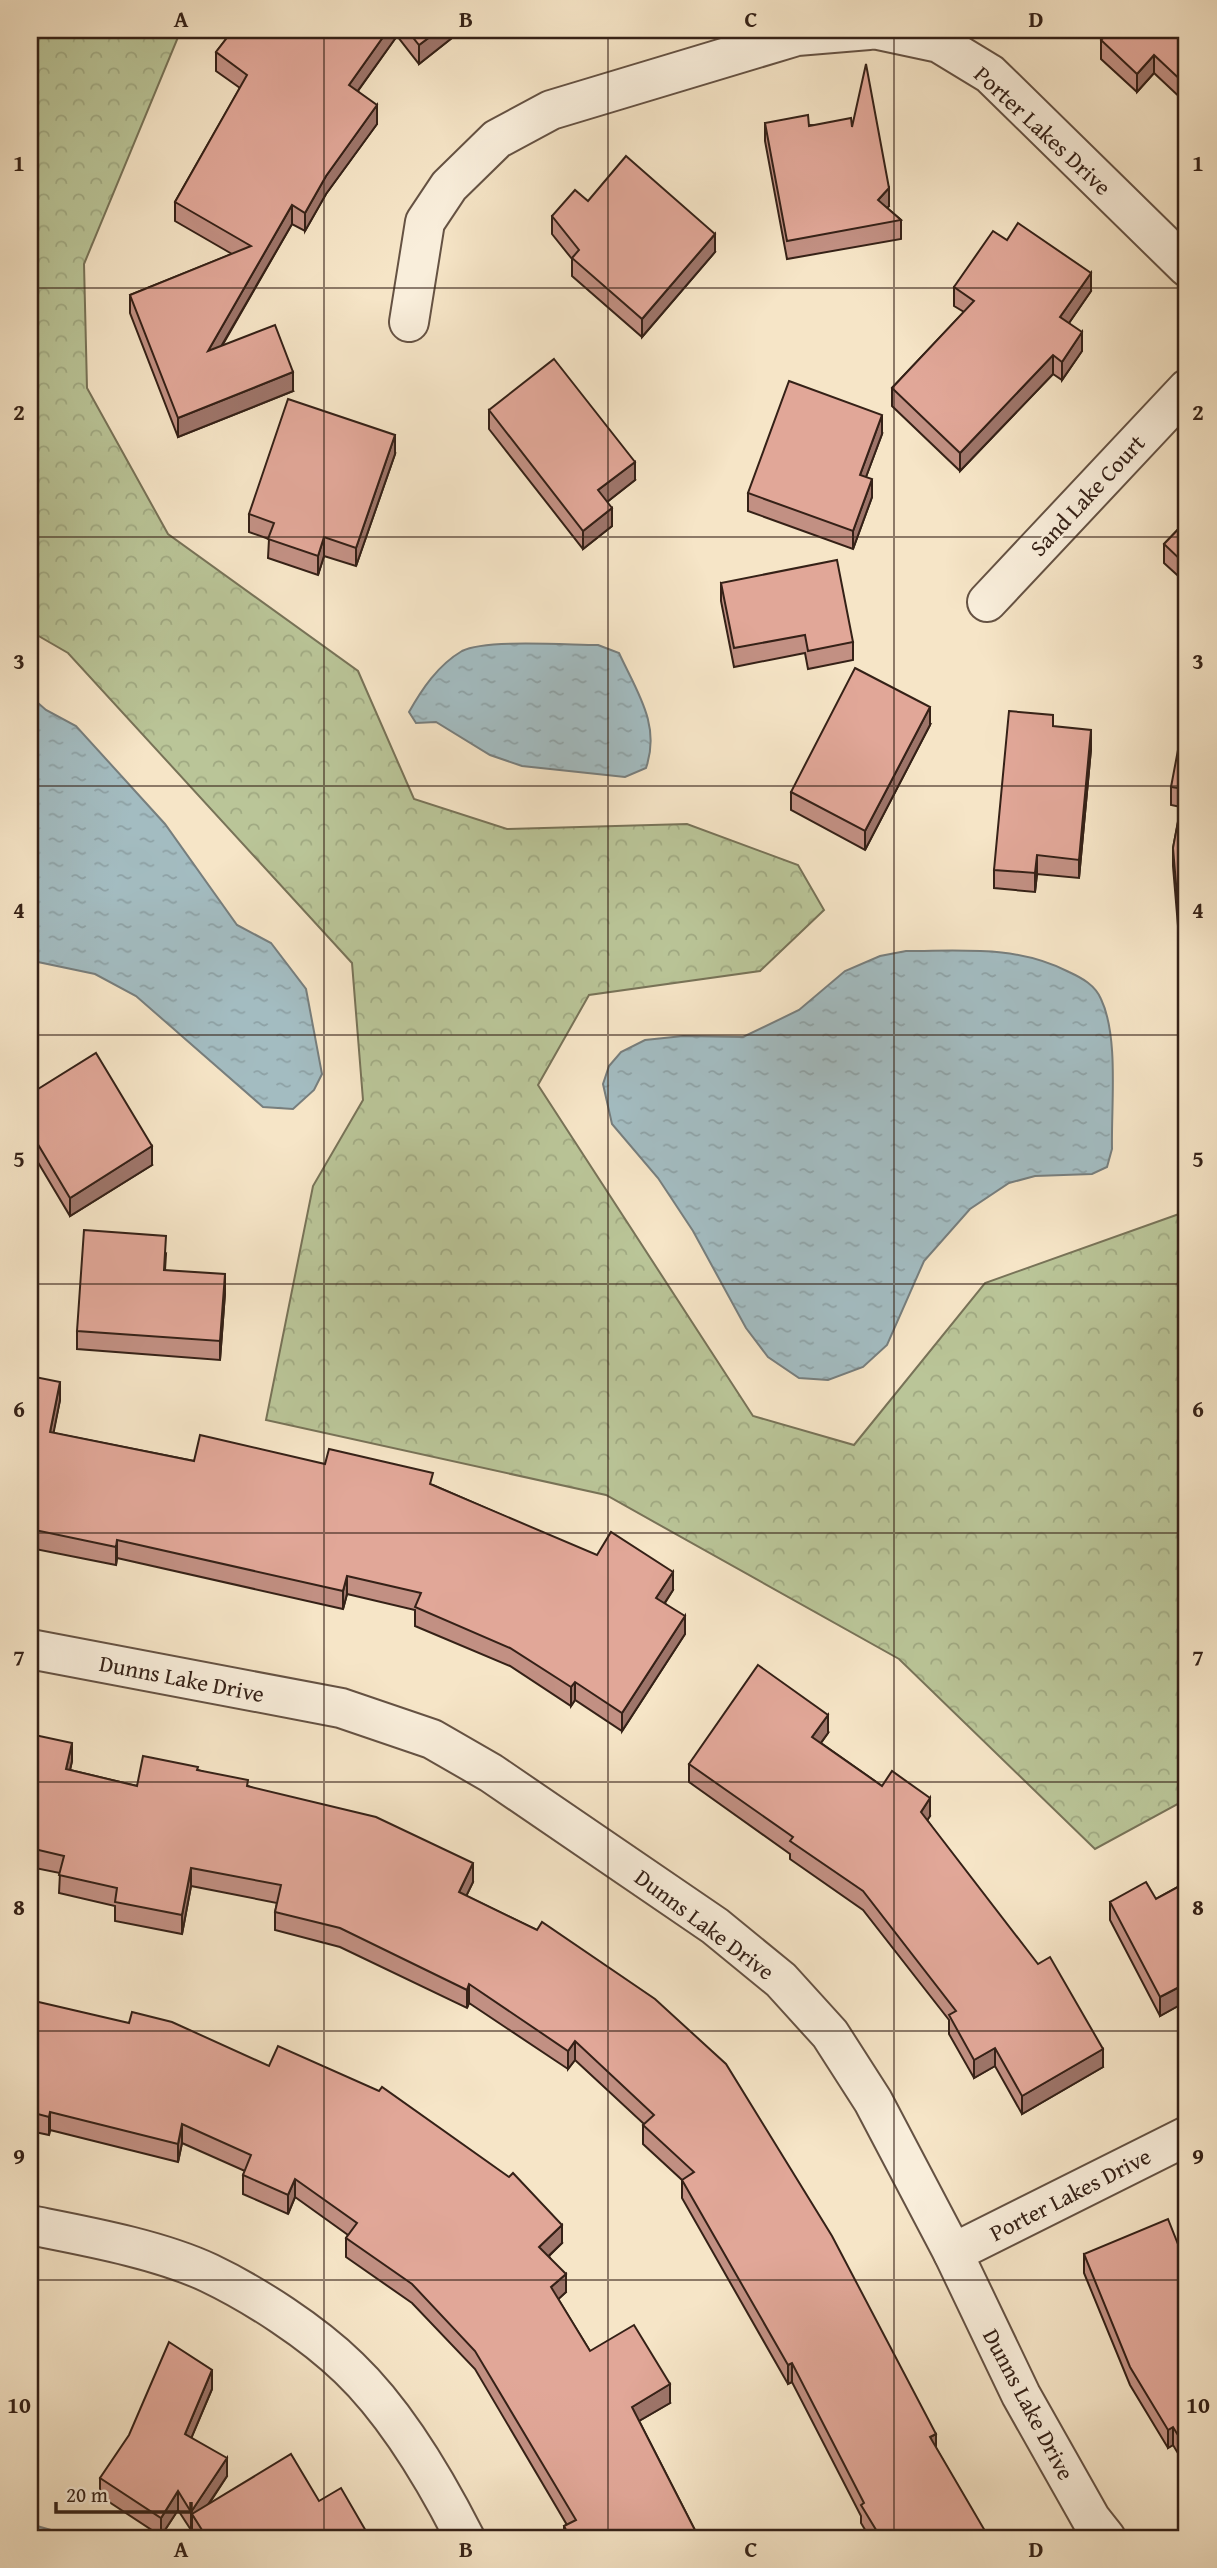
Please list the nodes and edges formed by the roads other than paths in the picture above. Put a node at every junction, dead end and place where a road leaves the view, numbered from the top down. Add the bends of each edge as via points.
1 (869, 30) edge
2 (878, 30) edge
3 (1187, 267) edge
4 (409, 322) dead end
5 (1187, 389) edge
6 (988, 602) dead end
7 (30, 1649) edge
8 (1187, 2136) edge
9 (30, 2225) edge
10 (953, 2253) junction
11 (465, 2538) edge
12 (1106, 2538) edge

1 - 4 street via 797,36 551,110 497,139 449,186 425,222
2 - 3 street, Porter Lakes Drive via 939,44 990,74
5 - 6 street, Sand Lake Court
7 - 10 street, Dunns Lake Drive via 341,1709 432,1739 491,1773 715,1926 782,1980 830,2034 873,2101
8 - 10 street, Porter Lakes Drive
9 - 11 street via 111,2241 208,2272 278,2314 349,2368 401,2431
10 - 12 street, Dunns Lake Drive via 1021,2395

